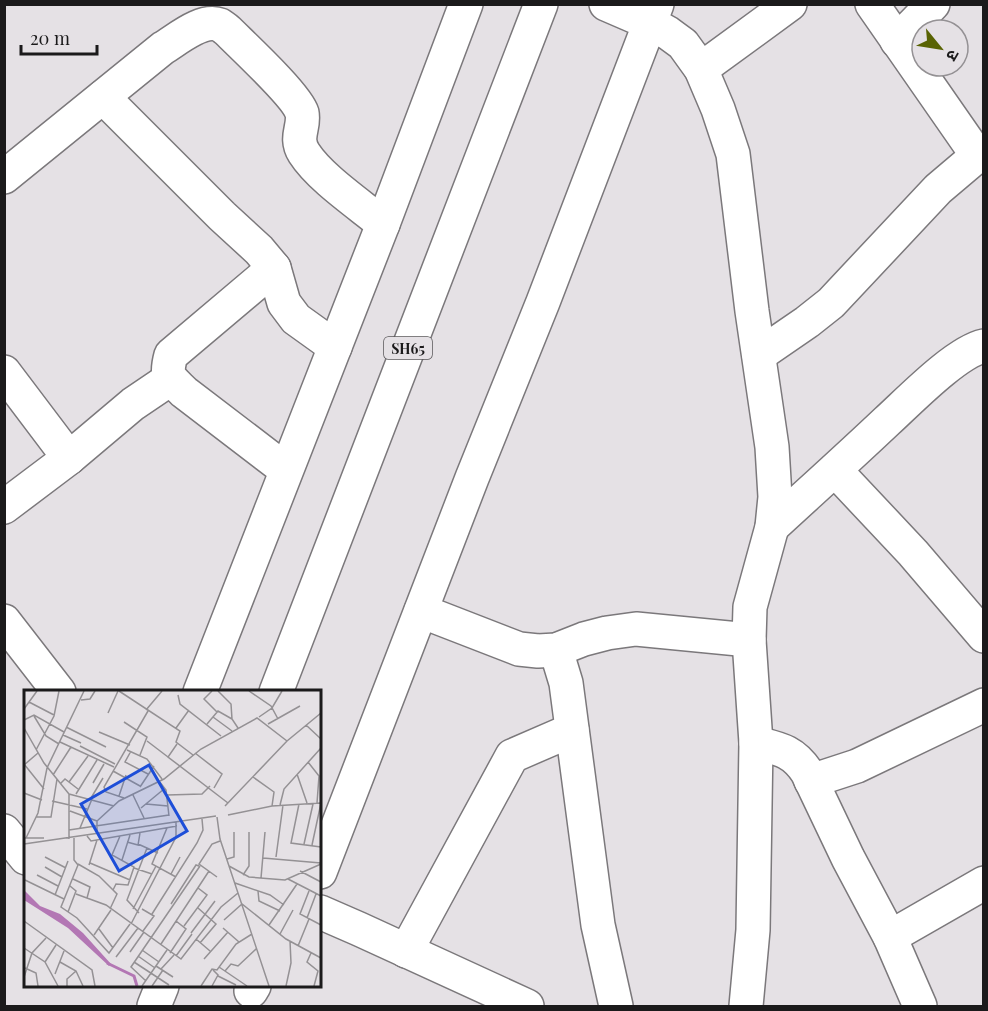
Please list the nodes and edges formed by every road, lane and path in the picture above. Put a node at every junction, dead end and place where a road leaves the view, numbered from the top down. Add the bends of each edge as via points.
1 (466, 4) edge
2 (541, 4) edge
3 (563, 4) edge
4 (606, 4) edge
5 (790, 4) edge
6 (872, 4) edge
7 (933, 4) edge
8 (654, 14) edge
9 (897, 41) junction
10 (701, 69) junction
11 (103, 97) junction
12 (980, 152) edge
13 (4, 177) edge
14 (383, 224) junction
15 (274, 268) junction
16 (984, 346) edge
17 (334, 347) junction
18 (759, 356) junction
19 (4, 372) edge
20 (170, 379) junction
21 (69, 458) junction
22 (286, 470) junction
23 (835, 470) junction
24 (4, 507) edge
25 (772, 527) junction
26 (421, 610) junction
27 (4, 621) edge
28 (984, 636) edge
29 (749, 640) junction
30 (556, 650) junction
31 (56, 690) edge
32 (201, 690) edge
33 (277, 690) edge
34 (299, 690) edge
35 (984, 705) edge
36 (572, 730) junction
37 (756, 744) junction
38 (812, 781) junction
39 (4, 831) edge
40 (24, 856) edge
41 (321, 869) edge
42 (984, 883) edge
43 (321, 912) edge
44 (890, 937) junction
45 (406, 951) junction
46 (162, 987) edge
47 (186, 987) edge
48 (154, 1006) edge
49 (178, 1006) edge
50 (527, 1006) edge
51 (616, 1006) edge
52 (746, 1006) edge
53 (920, 1006) edge

1 - 14 street
2 - 33 street, SH65
3 - 34 street, SH65
4 - 8 street
5 - 10 street
6 - 9 street
7 - 9 street
8 - 10 street
8 - 26 street
9 - 12 street
10 - 18 street via 732,154
11 - 13 street
11 - 14 street via 163,48 205,24 220,25 297,104 302,114 302,150 311,162
11 - 15 street
12 - 18 street via 938,189 831,303
14 - 17 street
15 - 17 street via 285,303 296,319
15 - 20 street via 171,355 167,369
16 - 23 street via 960,357 931,381
17 - 22 street
18 - 25 street via 772,447
19 - 21 street
20 - 21 street via 133,404
20 - 22 street
21 - 24 street
22 - 32 street
23 - 25 street
23 - 28 street
25 - 29 street via 750,607
26 - 30 street via 519,648
26 - 41 street
27 - 31 street
29 - 30 street via 636,629 584,639
29 - 37 street
30 - 36 street via 566,683
35 - 38 street via 857,766
36 - 45 street via 512,756
36 - 51 street via 598,924
37 - 38 street via 792,755
37 - 52 street via 753,930
38 - 44 street
39 - 40 street
42 - 44 street
43 - 45 street
44 - 53 street
45 - 50 street
46 - 48 street
47 - 49 street

